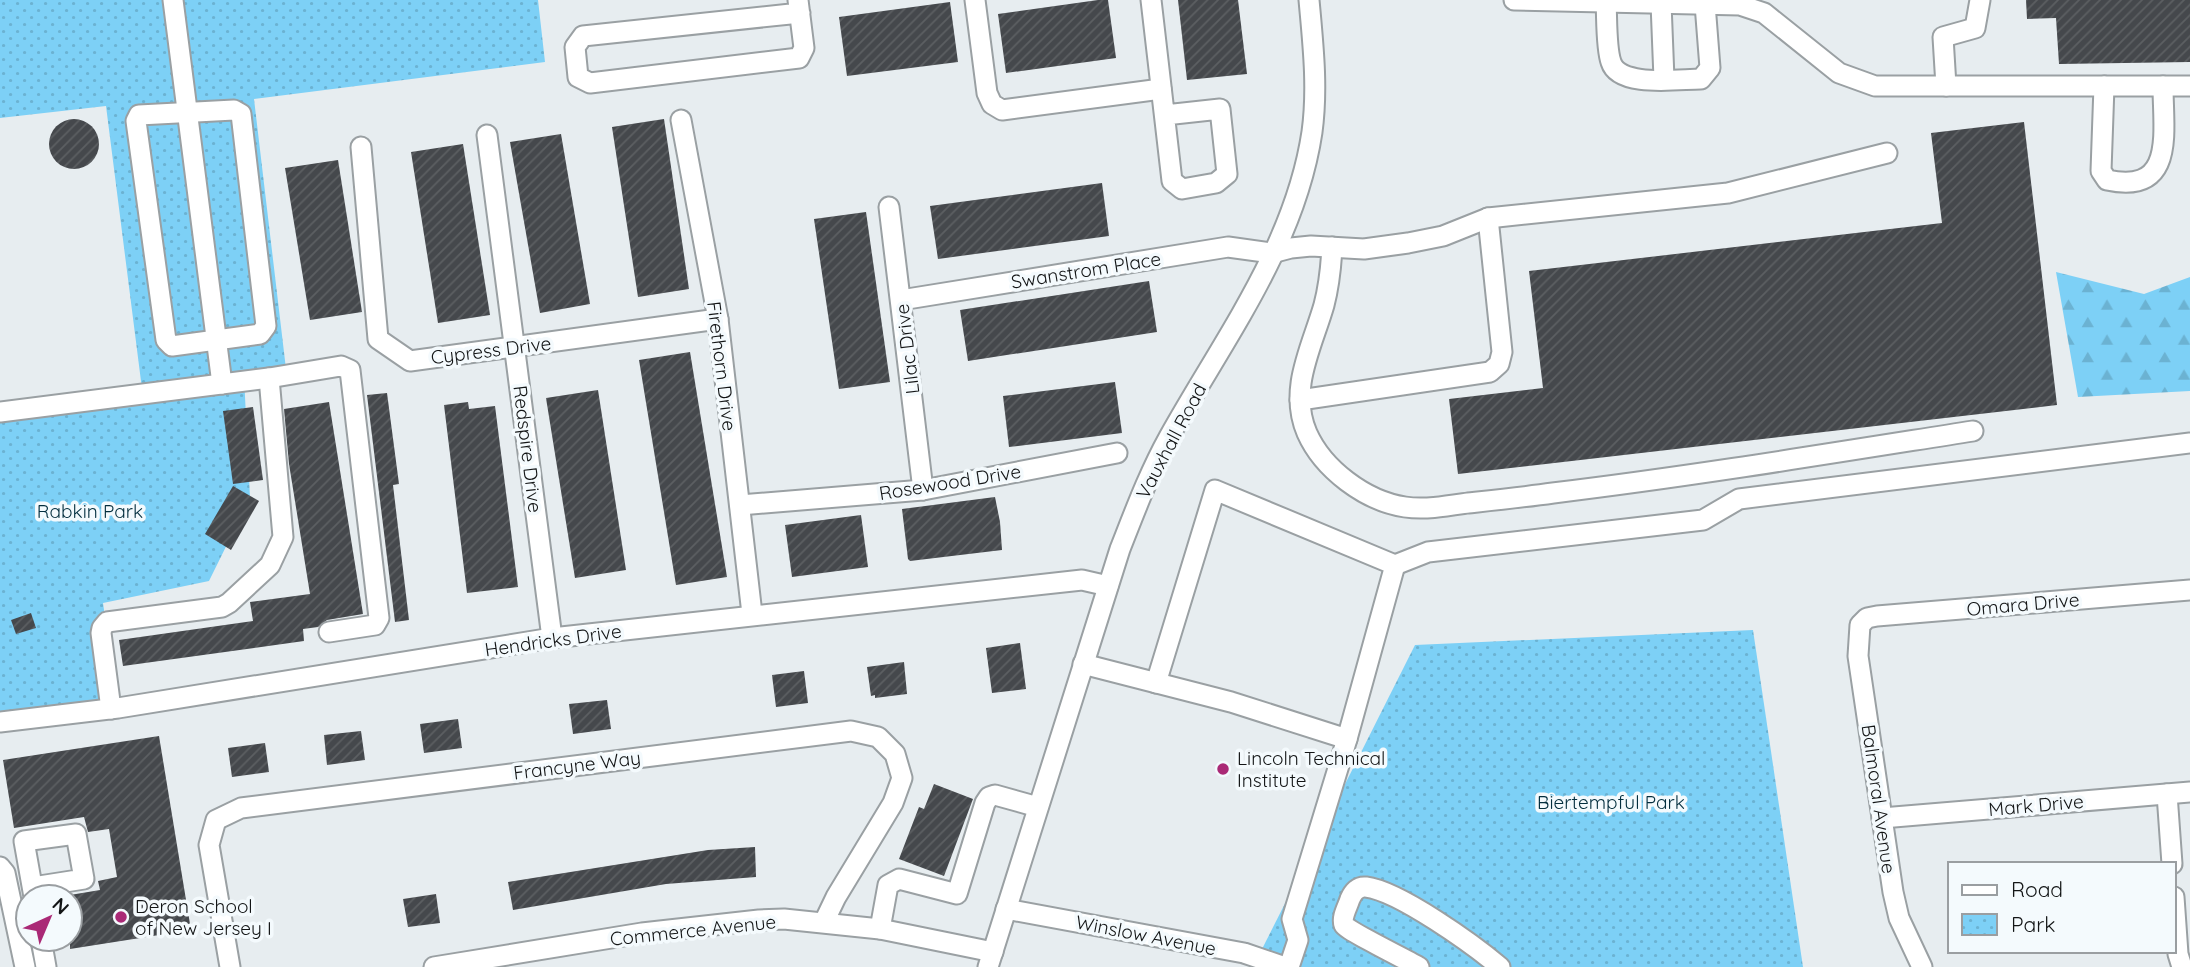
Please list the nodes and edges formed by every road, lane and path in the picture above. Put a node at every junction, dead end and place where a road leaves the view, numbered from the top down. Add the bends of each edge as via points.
1 (173, 0) edge
2 (975, 0) edge
3 (1151, 0) edge
4 (1309, 0) edge
5 (1514, 0) edge
6 (1980, 0) edge
7 (1630, 1) edge
8 (1606, 2) junction
9 (1661, 4) junction
10 (1705, 4) junction
11 (799, 6) edge
12 (1664, 79) junction
13 (1946, 86) junction
14 (2104, 86) junction
15 (2163, 86) junction
16 (2190, 86) edge
17 (1161, 89) junction
18 (188, 111) junction
19 (1165, 115) junction
20 (681, 120) dead end
21 (487, 135) dead end
22 (361, 147) dead end
23 (1887, 153) dead end
24 (889, 207) dead end
25 (1488, 218) junction
26 (1332, 247) junction
27 (1272, 253) junction
28 (901, 300) junction
29 (718, 319) junction
30 (217, 341) junction
31 (515, 348) junction
32 (269, 378) junction
33 (222, 384) junction
34 (1300, 400) junction
35 (0, 412) edge
36 (1973, 430) dead end
37 (2190, 443) edge
38 (1117, 453) dead end
39 (923, 491) junction
40 (740, 505) junction
41 (1395, 565) junction
42 (1108, 586) junction
43 (2190, 590) edge
44 (752, 614) junction
45 (1860, 625) joint
46 (329, 632) dead end
47 (552, 638) junction
48 (1083, 664) junction
49 (1156, 683) junction
50 (111, 709) junction
51 (0, 722) edge
52 (1347, 740) junction
53 (2190, 792) edge
54 (2167, 794) junction
55 (1038, 807) junction
56 (1882, 818) junction
57 (2172, 862) edge
58 (0, 867) edge
59 (1006, 909) junction
60 (824, 922) junction
61 (2176, 926) edge
62 (880, 929) junction
63 (991, 959) edge
64 (1396, 961) edge
65 (486, 963) edge
66 (25, 967) edge
67 (230, 967) edge
68 (440, 967) edge
69 (1287, 967) edge
70 (1419, 967) edge
71 (1500, 967) edge
72 (1922, 967) edge
73 (2182, 967) edge

1 - 18 street
2 - 17 street via 987,93 992,104 1002,110
3 - 17 street
4 - 27 street, Vauxhall Road via 1316,77 1312,132 1300,185
5 - 8 street
6 - 13 street via 1975,28 1943,37
7 - 8 street
7 - 9 street
8 - 12 street via 1611,62 1618,74
9 - 10 street
9 - 12 street
10 - 12 street via 1710,68 1701,79
10 - 13 street via 1740,5 1764,13 1839,73 1875,86
11 - 11 street via 804,48 799,58 590,83 578,77 575,47 583,36
13 - 14 street
14 - 15 street
14 - 15 street via 2101,171 2107,180 2136,183 2148,178 2163,152
15 - 16 street
17 - 19 street
18 - 30 street
18 - 30 street via 234,110 241,114 266,326 260,334
18 - 30 street via 139,115 136,121 166,340 172,346
19 - 19 street via 1172,181 1182,189 1216,183 1227,174 1220,109
20 - 29 street, Firethorn Drive
21 - 31 street, Redspire Drive
22 - 31 street, Cypress Drive via 378,339 410,360
23 - 25 street, Swanstrom Place via 1728,193
24 - 28 street, Lilac Drive
25 - 26 street, Swanstrom Place via 1420,241 1364,249
25 - 34 street via 1502,352 1490,372
26 - 27 street, Swanstrom Place via 1291,247
26 - 34 street via 1328,287 1301,374
27 - 28 street, Swanstrom Place via 1228,247
27 - 42 street, Vauxhall Road via 1145,484
28 - 39 street, Lilac Drive
29 - 31 street, Cypress Drive
29 - 40 street, Firethorn Drive
30 - 33 street
31 - 47 street, Redspire Drive
32 - 33 street
32 - 46 street via 341,366 350,370 379,618 375,625
32 - 50 street via 283,537 270,565 222,607 107,622 101,633
33 - 35 street
34 - 36 street via 1307,432 1331,468 1378,499 1421,508 1689,477
37 - 41 street via 1739,499 1703,520 1428,552
38 - 39 street, Rosewood Drive
39 - 40 street, Rosewood Drive
40 - 44 street, Firethorn Drive
41 - 49 street via 1215,490
41 - 52 street
42 - 44 street, Hendricks Drive via 1082,580
42 - 48 street, Vauxhall Road
43 - 45 street, Omara Drive via 1877,616
44 - 47 street, Hendricks Drive
45 - 56 street, Balmoral Avenue via 1858,656
47 - 50 street, Hendricks Drive
48 - 49 street
48 - 55 street, Vauxhall Road
49 - 52 street
50 - 51 street, Hendricks Drive
52 - 69 street via 1292,919 1298,940
53 - 54 street, Mark Drive
54 - 56 street, Mark Drive
54 - 57 street
55 - 59 street, Vauxhall Road
55 - 62 street via 989,797 957,894 893,881 888,886
56 - 72 street, Balmoral Avenue via 1899,918
58 - 66 street
59 - 63 street, Vauxhall Road
59 - 69 street, Winslow Avenue via 1244,953
60 - 62 street, Commerce Avenue
60 - 65 street, Commerce Avenue via 784,919 711,924
60 - 67 street, Francyne Way via 893,803 902,778 895,754 878,737 851,731 241,808 216,820 209,845
61 - 73 street
62 - 63 street, Commerce Avenue
64 - 70 street
64 - 71 street via 1344,925 1343,917 1359,888 1387,895 1418,911
65 - 68 street, Commerce Avenue

